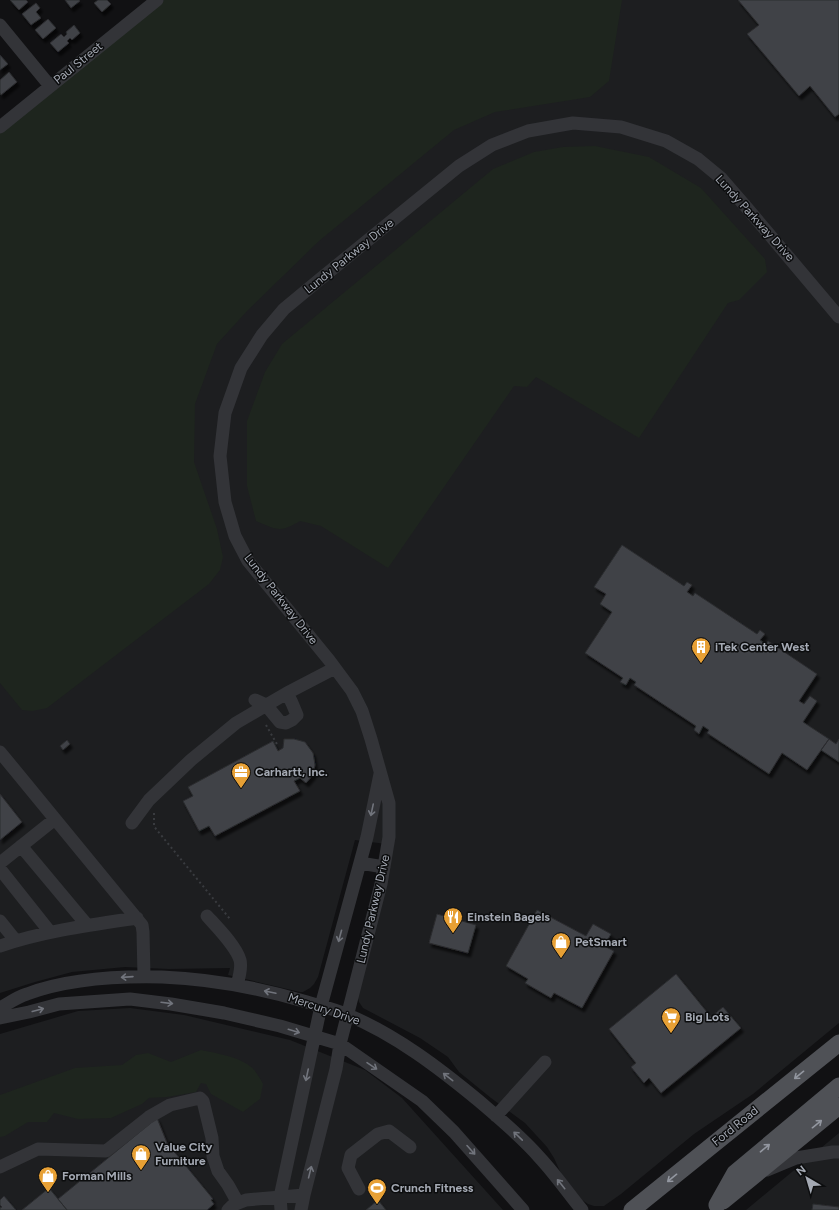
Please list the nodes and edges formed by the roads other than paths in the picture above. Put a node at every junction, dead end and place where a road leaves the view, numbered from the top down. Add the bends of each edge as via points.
1 (157, 0) edge
2 (0, 25) edge
3 (50, 86) junction
4 (0, 127) edge
5 (839, 317) edge
6 (335, 668) junction
7 (287, 693) junction
8 (260, 703) junction
9 (0, 752) edge
10 (380, 772) junction
11 (55, 819) junction
12 (132, 823) dead end
13 (21, 846) junction
14 (0, 863) edge
15 (360, 863) junction
16 (384, 867) junction
17 (0, 870) edge
18 (207, 916) dead end
19 (136, 918) junction
20 (0, 921) edge
21 (87, 925) junction
22 (50, 932) junction
23 (16, 941) junction
24 (0, 946) edge
25 (144, 976) junction
26 (237, 985) junction
27 (321, 1006) junction
28 (0, 1008) edge
29 (348, 1014) junction
30 (0, 1018) edge
31 (315, 1037) junction
32 (340, 1044) junction
33 (836, 1051) edge
34 (545, 1062) dead end
35 (839, 1086) edge
36 (839, 1106) edge
37 (496, 1116) junction
38 (410, 1147) dead end
39 (839, 1152) edge
40 (0, 1167) edge
41 (754, 1176) junction
42 (360, 1189) dead end
43 (304, 1195) junction
44 (280, 1197) junction
45 (233, 1206) edge
46 (714, 1208) edge
47 (281, 1210) edge
48 (302, 1210) edge
49 (523, 1210) edge
50 (582, 1210) edge
51 (632, 1210) edge

1 - 3 street, Paul Street
2 - 3 street
3 - 4 street, Paul Street
5 - 6 street, Lundy Parkway Drive via 721,178 698,159 666,141 621,127 573,123 528,130 492,145 459,166 284,309 262,335 241,368 225,412 220,456 225,502 235,536 248,561
6 - 7 street
6 - 10 street, Lundy Parkway Drive via 352,691 362,711
7 - 8 street
7 - 8 street via 297,715 286,724 280,722
8 - 12 street via 191,760 149,800
9 - 11 street
10 -> 15 street, Lundy Parkway Drive
10 - 16 street, Lundy Parkway Drive via 389,803 389,836
11 - 13 street
11 - 19 street
13 - 14 street
13 - 21 street
15 - 16 street
15 -> 27 street, Lundy Parkway Drive
16 - 29 street, Lundy Parkway Drive
17 - 22 street
18 - 26 street via 230,942 240,960
19 - 21 street
19 - 25 street via 142,925 143,932
20 - 23 street
21 - 22 street
22 - 23 street
23 - 24 street
25 - 26 street, Mercury Drive via 209,980
25 -> 28 street, Mercury Drive via 51,986 25,994
27 -> 26 street, Mercury Drive
27 - 29 street, Mercury Drive
27 - 31 street, Lundy Parkway Drive
29 - 32 street, Lundy Parkway Drive
37 -> 29 street, Mercury Drive via 415,1052
30 -> 31 street via 58,1004 130,999 224,1013
31 - 32 street
31 -> 44 street, Lundy Parkway Drive
43 -> 32 street, Lundy Parkway Drive
32 -> 49 street via 422,1101 460,1138
33 -> 51 main road, Ford Road
34 - 37 street
46 -> 35 main road via 735,1172
41 -> 36 main road
50 -> 37 street, Mercury Drive via 540,1157
38 - 42 street via 389,1131 378,1134 351,1155 348,1168
39 - 41 street via 796,1158
40 - 45 street via 38,1149 106,1151 149,1117 170,1105 200,1098 212,1138 213,1156 218,1171 228,1185
41 - 46 main road
43 - 44 street
43 - 48 street, Lundy Parkway Drive
44 - 45 street via 246,1200
44 - 47 street, Lundy Parkway Drive

